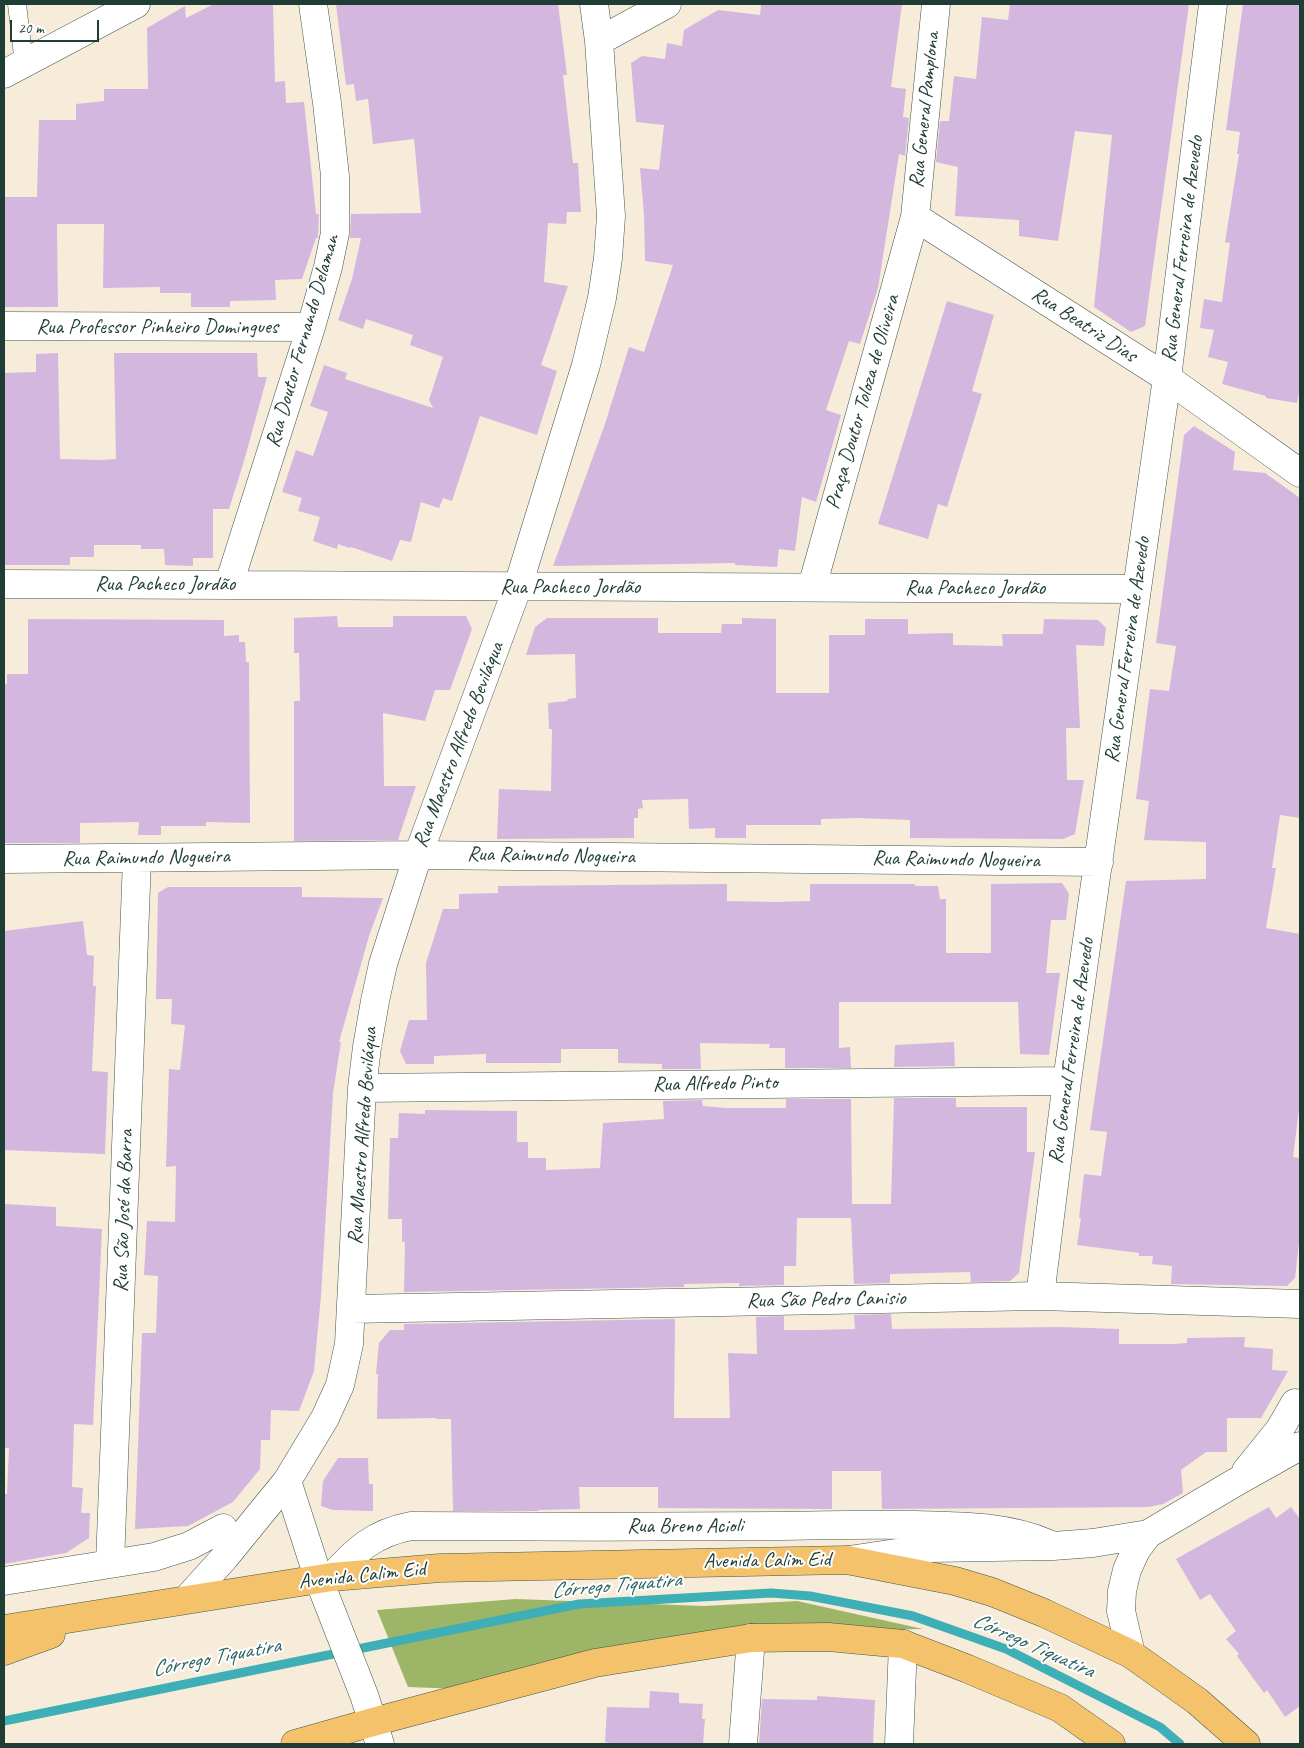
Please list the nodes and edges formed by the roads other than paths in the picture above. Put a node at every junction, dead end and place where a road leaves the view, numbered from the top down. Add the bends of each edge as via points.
1 (17, 4) edge
2 (136, 4) edge
3 (313, 4) edge
4 (594, 4) edge
5 (667, 4) edge
6 (936, 4) edge
7 (1213, 4) edge
8 (599, 40) junction
9 (14, 68) edge
10 (915, 217) junction
11 (4, 326) edge
12 (310, 327) junction
13 (1167, 378) junction
14 (1300, 473) edge
15 (4, 584) edge
16 (229, 584) junction
17 (518, 586) junction
18 (812, 587) junction
19 (1137, 589) junction
20 (418, 855) junction
21 (137, 858) junction
22 (4, 859) edge
23 (1099, 862) junction
24 (1067, 1081) junction
25 (362, 1088) junction
26 (1040, 1296) junction
27 (1300, 1304) edge
28 (351, 1308) junction
29 (1298, 1405) edge
30 (1300, 1446) edge
31 (287, 1481) junction
32 (1236, 1482) junction
33 (223, 1528) dead end
34 (1148, 1534) junction
35 (1053, 1546) junction
36 (848, 1560) junction
37 (110, 1564) junction
38 (325, 1578) junction
39 (4, 1581) edge
40 (187, 1600) junction
41 (111, 1612) junction
42 (4, 1629) edge
43 (751, 1638) junction
44 (903, 1644) junction
45 (4, 1651) edge
46 (1131, 1654) junction
47 (377, 1733) edge
48 (295, 1744) edge
49 (743, 1744) edge
50 (899, 1744) edge
51 (1111, 1744) edge
52 (1246, 1744) edge

1 - 9 lane
2 - 9 street
3 - 12 street, Rua Doutor Fernando Delaman via 327,103 336,203 335,233 328,267
4 - 8 street, Rua Maestro Alfredo Beviláqua
5 - 8 street
6 - 10 street, Rua General Pamplona
7 - 13 street, Rua General Ferreira de Azevedo
8 - 17 street, Rua Maestro Alfredo Beviláqua via 611,216 608,258 586,364
10 - 13 street, Rua Beatriz Dias
10 - 18 street, Praça Doutor Toloza de Oliveira
11 - 12 street, Rua Professor Pinheiro Domingues
12 - 16 street, Rua Doutor Fernando Delaman
13 - 14 street, Rua Beatriz Dias
13 - 19 street, Rua General Ferreira de Azevedo
15 - 16 street, Rua Pacheco Jordão
16 - 17 street, Rua Pacheco Jordão
17 - 18 street, Rua Pacheco Jordão
17 - 20 street, Rua Maestro Alfredo Beviláqua
18 - 19 street, Rua Pacheco Jordão
19 - 23 street, Rua General Ferreira de Azevedo
20 - 21 street, Rua Raimundo Nogueira
20 - 23 street, Rua Raimundo Nogueira
20 - 25 street, Rua Maestro Alfredo Beviláqua via 384,964 370,1028
21 - 22 street, Rua Raimundo Nogueira
21 - 37 street, Rua São José da Barra
23 - 24 street, Rua General Ferreira de Azevedo
24 - 25 street, Rua Alfredo Pinto
24 - 26 street, Rua General Ferreira de Azevedo
25 - 28 street, Rua Maestro Alfredo Beviláqua
26 - 27 street, Rua São Pedro Canisio
26 - 28 street, Rua São Pedro Canisio
28 - 31 street, Rua Maestro Alfredo Beviláqua via 349,1344 340,1385 326,1418
29 - 32 street, Rua Breno Acioli
30 - 32 street, Rua Breno Acioli
31 - 38 street
31 - 40 street, Rua Maestro Alfredo Beviláqua
32 - 34 street, Rua Breno Acioli
33 - 37 street via 189,1546
34 - 35 street, Rua Breno Acioli
34 - 46 street, Rua Breno Acioli via 1136,1550 1122,1591 1121,1611
35 - 36 street, Rua Breno Acioli via 930,1548
35 - 38 street, Rua Breno Acioli via 1008,1532 967,1526 411,1526 382,1534
36 - 38 main road, Avenida Calim Eid via 440,1568
36 - 46 main road, Avenida Calim Eid via 955,1581 992,1592
37 - 39 street
38 - 40 main road, Avenida Calim Eid
38 - 47 street via 336,1625
40 - 41 main road, Avenida Calim Eid
41 - 42 main road, Avenida Calim Eid
41 - 45 main road
43 - 44 main road via 828,1637
43 - 47 main road via 595,1663
43 - 49 street
44 - 50 street
44 - 51 main road via 1060,1708
46 - 52 main road, Avenida Calim Eid via 1197,1701
47 - 48 main road

